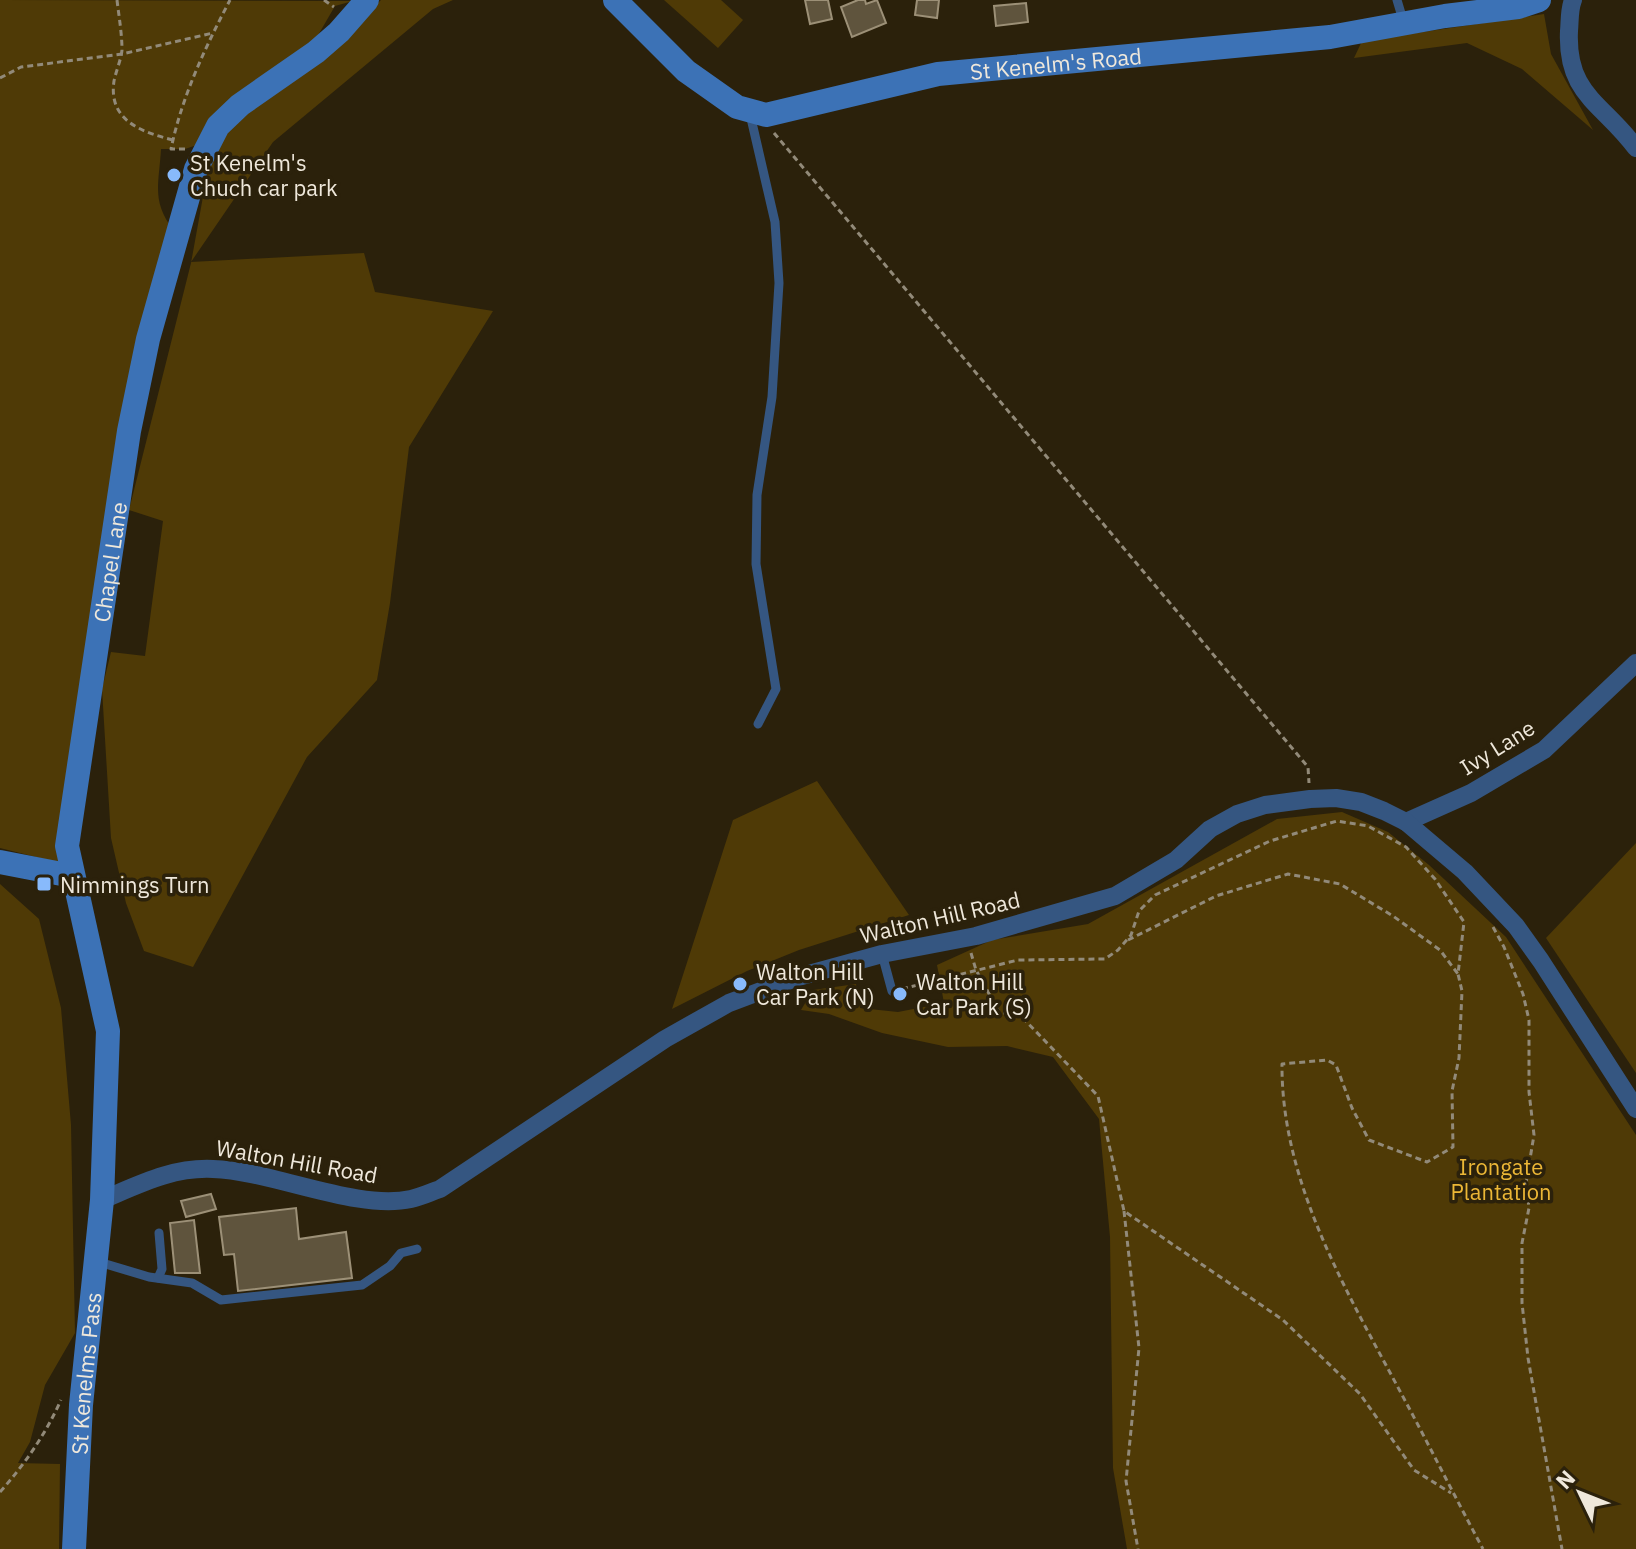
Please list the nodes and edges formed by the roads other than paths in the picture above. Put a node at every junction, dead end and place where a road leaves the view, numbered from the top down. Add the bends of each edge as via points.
1 (367, 0) edge
2 (615, 0) edge
3 (1539, 0) edge
4 (1573, 0) edge
5 (1401, 12) edge
6 (758, 113) junction
7 (1636, 148) edge
8 (1636, 663) edge
9 (758, 724) dead end
10 (1406, 822) junction
11 (0, 862) edge
12 (72, 876) junction
13 (882, 954) junction
14 (892, 991) road end
15 (1636, 1109) edge
16 (102, 1200) junction
17 (159, 1233) dead end
18 (417, 1249) dead end
19 (95, 1261) junction
20 (158, 1278) junction
21 (74, 1549) edge

1 - 12 street, Chapel Lane via 316,52 218,126 196,169 148,339 129,431 67,846
2 - 6 street via 686,71 737,107
3 - 5 street, St Kenelm's Road via 1518,7
4 - 7 street via 1570,64 1578,84
5 - 6 street, St Kenelm's Road via 1330,37 938,74
6 - 9 lane via 779,283 756,536 776,689
8 - 10 street, Ivy Lane via 1544,750 1471,793
10 - 13 street, Walton Hill Road via 1361,802 1336,798 1265,805 1210,829 1176,860 1115,896 976,936
10 - 15 street, Walton Hill Road via 1465,872 1516,926
11 - 12 street
12 - 16 street, Chapel Lane via 108,1031
13 - 14 lane
13 - 16 street, Walton Hill Road via 729,1003 665,1039 440,1189 412,1199 373,1201 211,1169 159,1176
16 - 19 street, St Kenelms Pass
17 - 20 lane
18 - 20 lane via 401,1253 362,1285 221,1300 192,1283
19 - 20 lane
19 - 21 street, St Kenelms Pass

